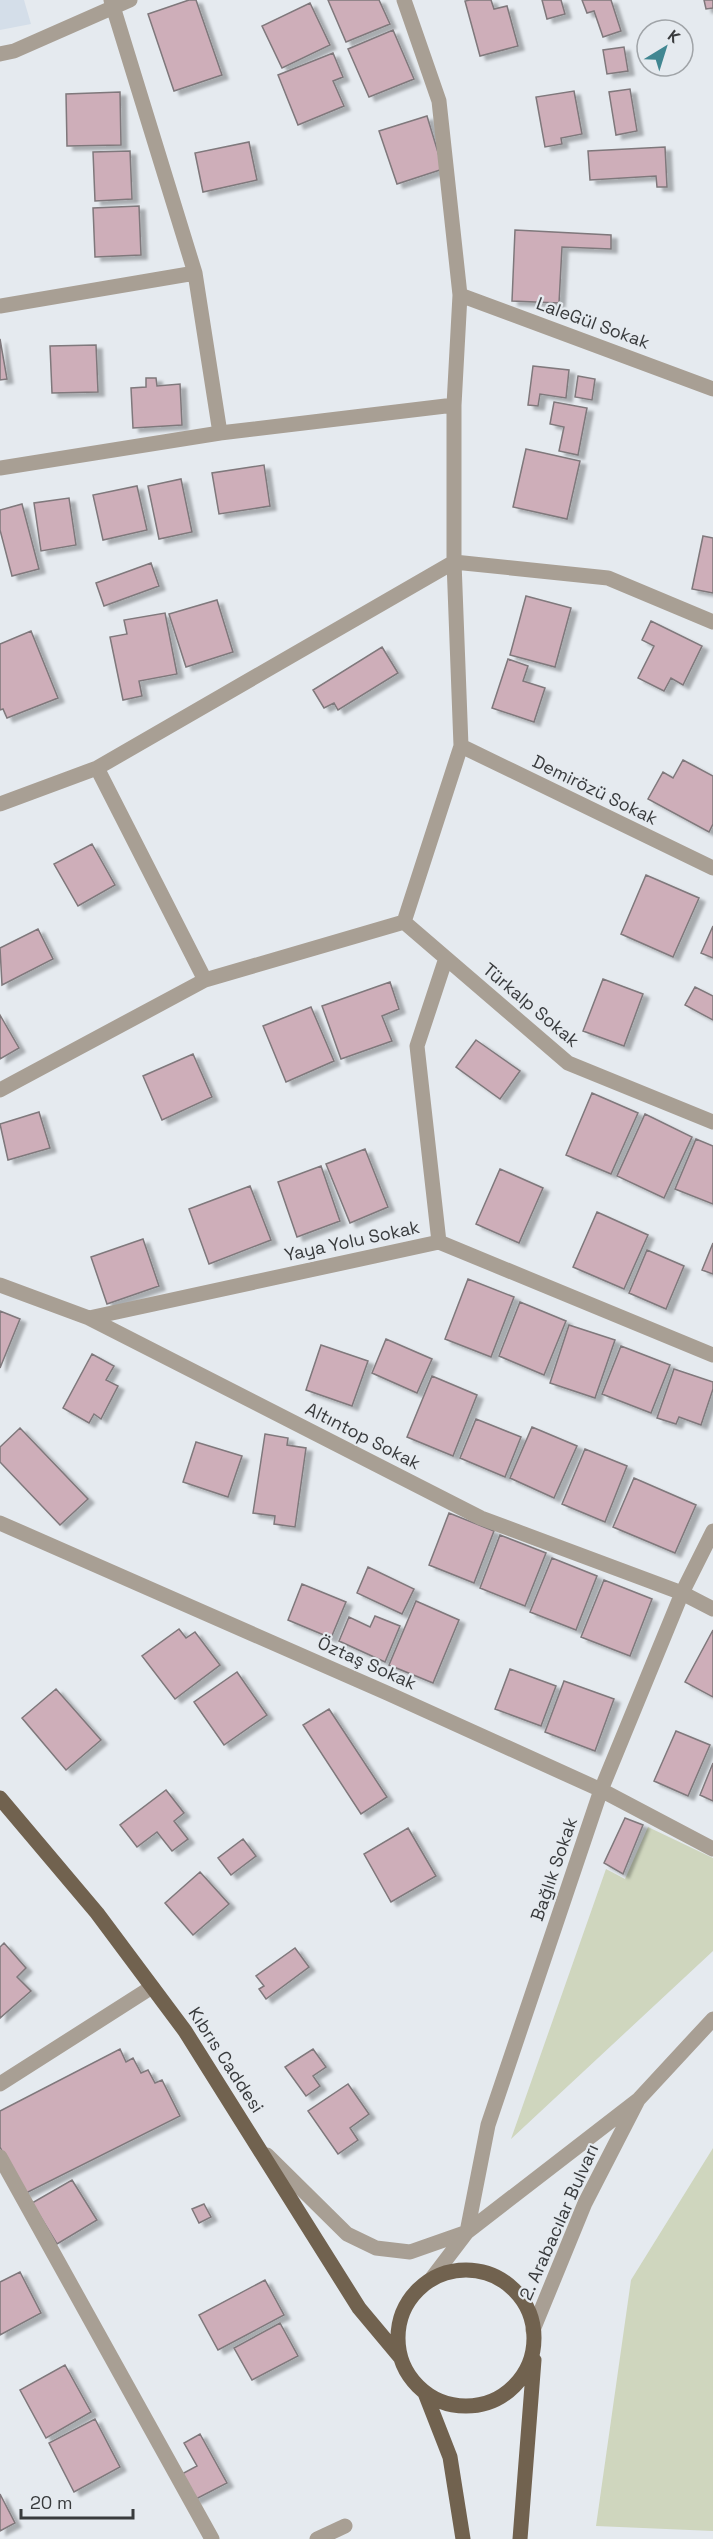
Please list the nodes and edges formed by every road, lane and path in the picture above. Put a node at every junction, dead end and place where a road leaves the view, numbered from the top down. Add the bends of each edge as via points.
1 (130, 0) edge
2 (404, 0) edge
3 (112, 3) edge
4 (0, 54) edge
5 (195, 273) junction
6 (460, 295) junction
7 (0, 306) edge
8 (713, 388) edge
9 (454, 405) junction
10 (220, 433) junction
11 (0, 468) edge
12 (454, 562) junction
13 (713, 622) edge
14 (461, 746) junction
15 (97, 768) junction
16 (0, 804) edge
17 (713, 868) edge
18 (404, 922) junction
19 (446, 958) junction
20 (205, 980) junction
21 (0, 1090) edge
22 (713, 1122) edge
23 (440, 1242) junction
24 (0, 1285) edge
25 (89, 1318) junction
26 (713, 1355) edge
27 (0, 1523) edge
28 (713, 1531) edge
29 (682, 1593) junction
30 (713, 1609) edge
31 (601, 1790) junction
32 (0, 1798) edge
33 (713, 1850) edge
34 (152, 1986) junction
35 (713, 2019) edge
36 (0, 2084) edge
37 (638, 2100) junction
38 (261, 2150) junction
39 (0, 2157) edge
40 (467, 2232) junction
41 (432, 2278) junction
42 (533, 2330) junction
43 (534, 2353) junction
44 (400, 2356) junction
45 (426, 2393) junction
46 (345, 2526) dead end
47 (212, 2539) edge
48 (317, 2539) edge
49 (463, 2539) edge
50 (520, 2539) edge

1 - 3 street
2 - 6 street via 439,100
3 - 4 street via 14,51
3 - 5 street
5 - 7 street
5 - 10 street
6 - 8 street, LaleGül Sokak
6 - 9 street
9 - 10 street
9 - 12 street
10 - 11 street
12 - 13 street via 608,578
12 - 14 street
12 - 15 street
14 - 17 street, Demirözü Sokak
14 - 18 street
15 - 16 street
15 - 20 street
18 - 19 street, Türkalp Sokak
18 - 20 street
19 - 22 street, Türkalp Sokak via 568,1063
19 - 23 street via 417,1046
20 - 21 street
23 - 25 street, Yaya Yolu Sokak
23 - 26 street, Yaya Yolu Sokak
24 - 25 street, Altıntop Sokak
25 - 29 street, Altıntop Sokak via 481,1518
27 - 31 street, Öztaş Sokak
28 - 29 street, Bağlık Sokak
29 - 30 street, Altıntop Sokak
29 - 31 street, Bağlık Sokak
31 - 33 street, Öztaş Sokak
31 - 40 street, Bağlık Sokak via 488,2125
32 - 34 main road, Kıbrıs Caddesi via 97,1912
34 - 36 street
34 - 38 main road, Kıbrıs Caddesi
35 - 37 street, 2. Arabacılar Bulvarı
37 - 40 street
37 - 42 street, 2. Arabacılar Bulvarı via 585,2202
38 - 40 street via 347,2234 376,2248 410,2252
38 - 44 main road, Kıbrıs Caddesi via 359,2308
39 - 47 street
40 - 41 street
41 - 42 main road via 453,2271 475,2270 496,2277 514,2290 527,2308
41 - 44 main road via 413,2293 402,2312 397,2334
42 - 43 main road
43 - 45 main road via 510,2390 491,2402 446,2404
43 - 50 main road
44 - 45 main road via 410,2377
45 - 49 main road via 450,2457
46 - 48 street

